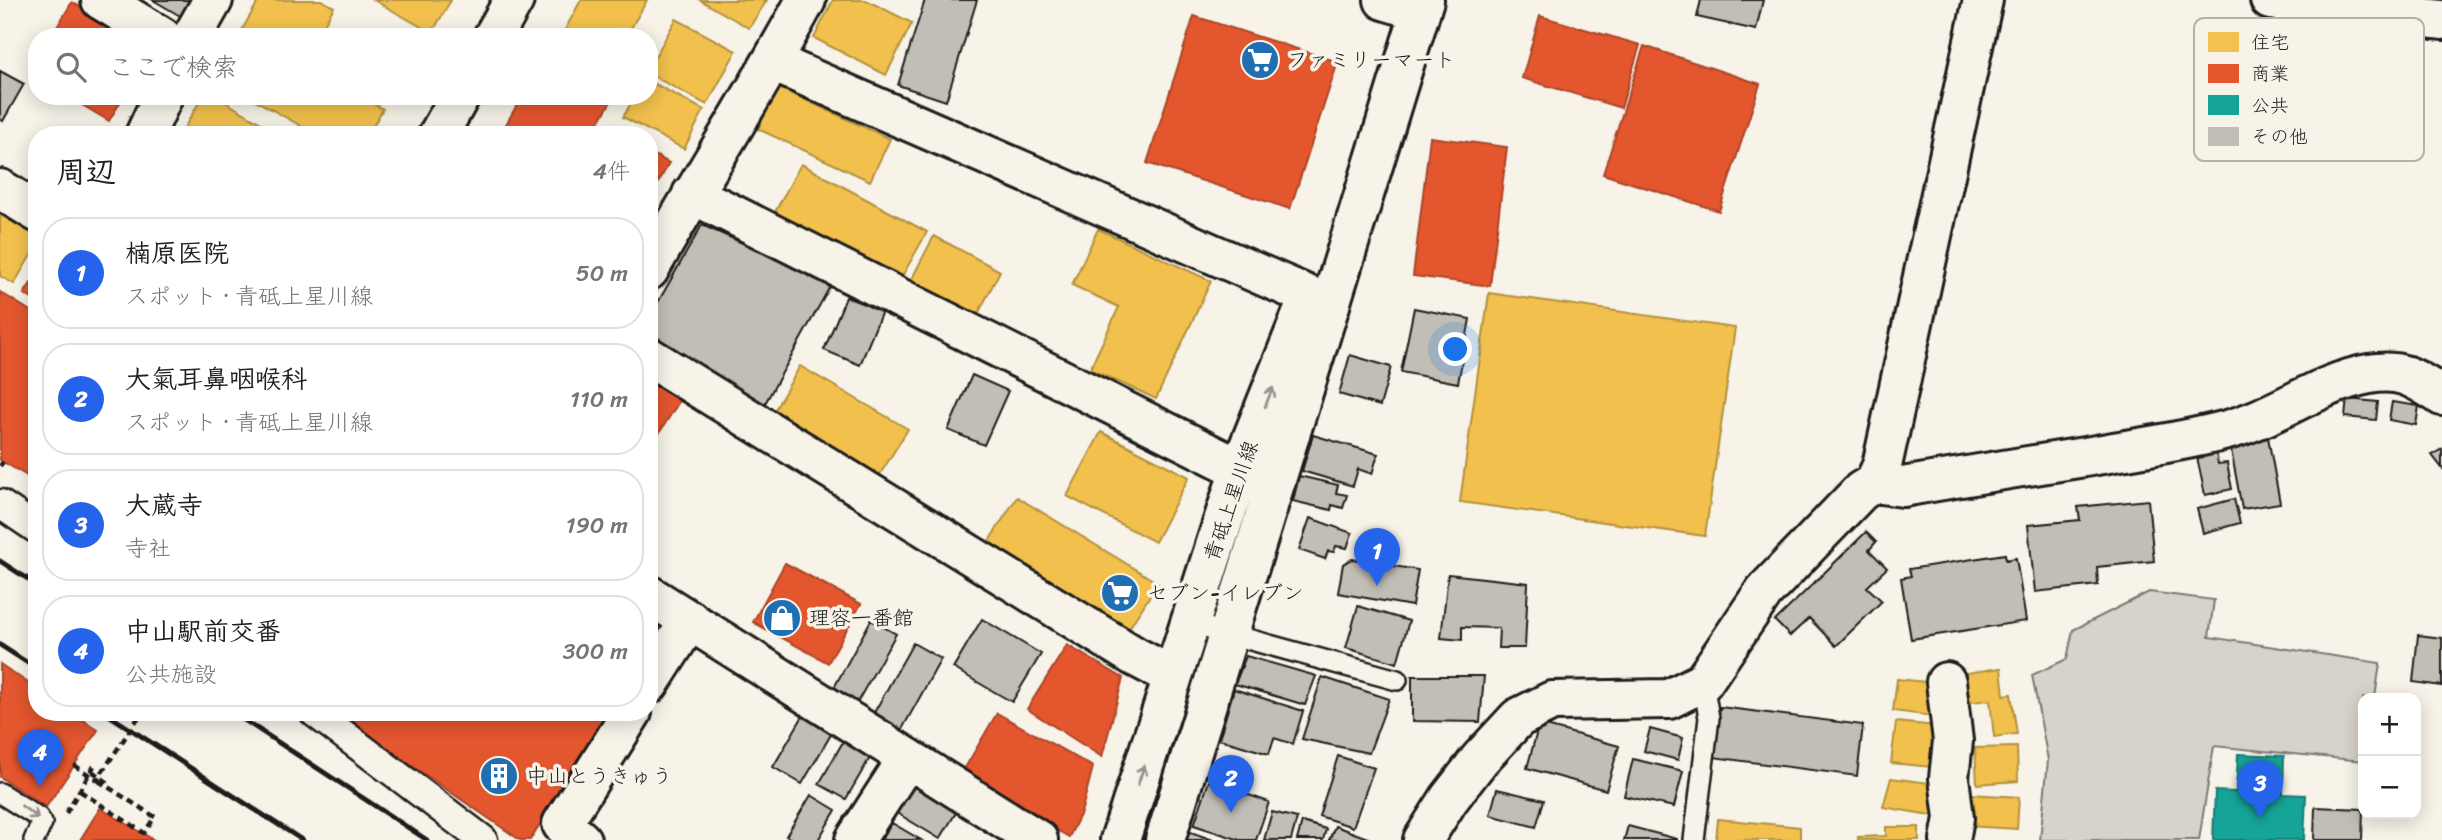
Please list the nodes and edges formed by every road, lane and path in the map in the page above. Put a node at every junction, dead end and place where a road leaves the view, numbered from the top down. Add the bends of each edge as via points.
1 (101, 0) edge
2 (213, 0) edge
3 (514, 0) edge
4 (806, 0) edge
5 (1384, 0) edge
6 (1983, 0) edge
7 (2270, 0) edge
8 (1422, 6) edge
9 (2442, 20) edge
10 (147, 28) edge
11 (197, 28) edge
12 (498, 28) edge
13 (773, 62) junction
14 (159, 105) edge
15 (455, 105) edge
16 (149, 126) edge
17 (443, 126) edge
18 (0, 189) edge
19 (692, 194) junction
20 (28, 206) edge
21 (658, 254) edge
22 (1319, 301) junction
23 (658, 363) edge
24 (2442, 396) edge
25 (1289, 437) junction
26 (1240, 469) junction
27 (1874, 483) junction
28 (0, 504) edge
29 (1266, 514) junction
30 (28, 523) edge
31 (658, 600) edge
32 (690, 620) junction
33 (1189, 623) junction
34 (1224, 649) junction
35 (658, 670) edge
36 (1172, 677) junction
37 (1396, 680) dead end
38 (1703, 682) junction
39 (1946, 682) dead end
40 (136, 721) edge
41 (326, 721) edge
42 (627, 721) edge
43 (1195, 744) junction
44 (908, 758) junction
45 (74, 765) dead end
46 (97, 780) junction
47 (110, 784) dead end
48 (80, 791) junction
49 (0, 793) edge
50 (61, 820) dead end
51 (564, 835) edge
52 (34, 840) edge
53 (483, 840) edge
54 (855, 840) edge
55 (1038, 840) edge
56 (1120, 840) edge
57 (1165, 840) edge
58 (1423, 840) edge
59 (1694, 840) edge
60 (1950, 840) edge

1 - 10 street
2 - 11 street
3 - 12 street
4 - 13 street
5 - 8 street
6 - 27 street via 1882,467
7 - 9 street
8 - 22 street, 青砥上星川線 via 1370,173
13 - 19 street
13 - 22 street
14 - 16 street
15 - 17 street
18 - 20 street
19 - 21 street
19 - 26 street
22 - 25 street, 青砥上星川線
26 -> 22 street, 青砥上星川線
23 - 36 street
24 - 27 street via 2397,371 2368,374 2253,423 2223,431 1903,486
25 - 26 street
25 - 29 street, 青砥上星川線
26 - 29 street
26 - 33 street, 青砥上星川線
27 - 38 street via 1764,592
28 - 30 street
29 - 34 street, 青砥上星川線
31 - 32 street
32 - 35 street
32 - 44 street
33 - 34 lane
33 - 36 street, 青砥上星川線
34 - 36 street
34 - 37 lane
34 - 43 street, 青砥上星川線
36 - 43 street
56 -> 36 street, 青砥上星川線
38 - 58 street via 1669,699 1552,701 1518,718 1480,759
38 - 59 lane via 1709,718
39 - 60 street via 1953,741
40 - 46 path, bridge
41 - 53 street
42 - 51 street
43 - 57 street, 青砥上星川線
44 - 54 street
44 - 55 street
45 - 46 path, bridge
46 - 48 path via 155,817 144,834
47 - 48 path via 93,769
48 - 50 path
49 -> 52 lane via 38,817 42,823

